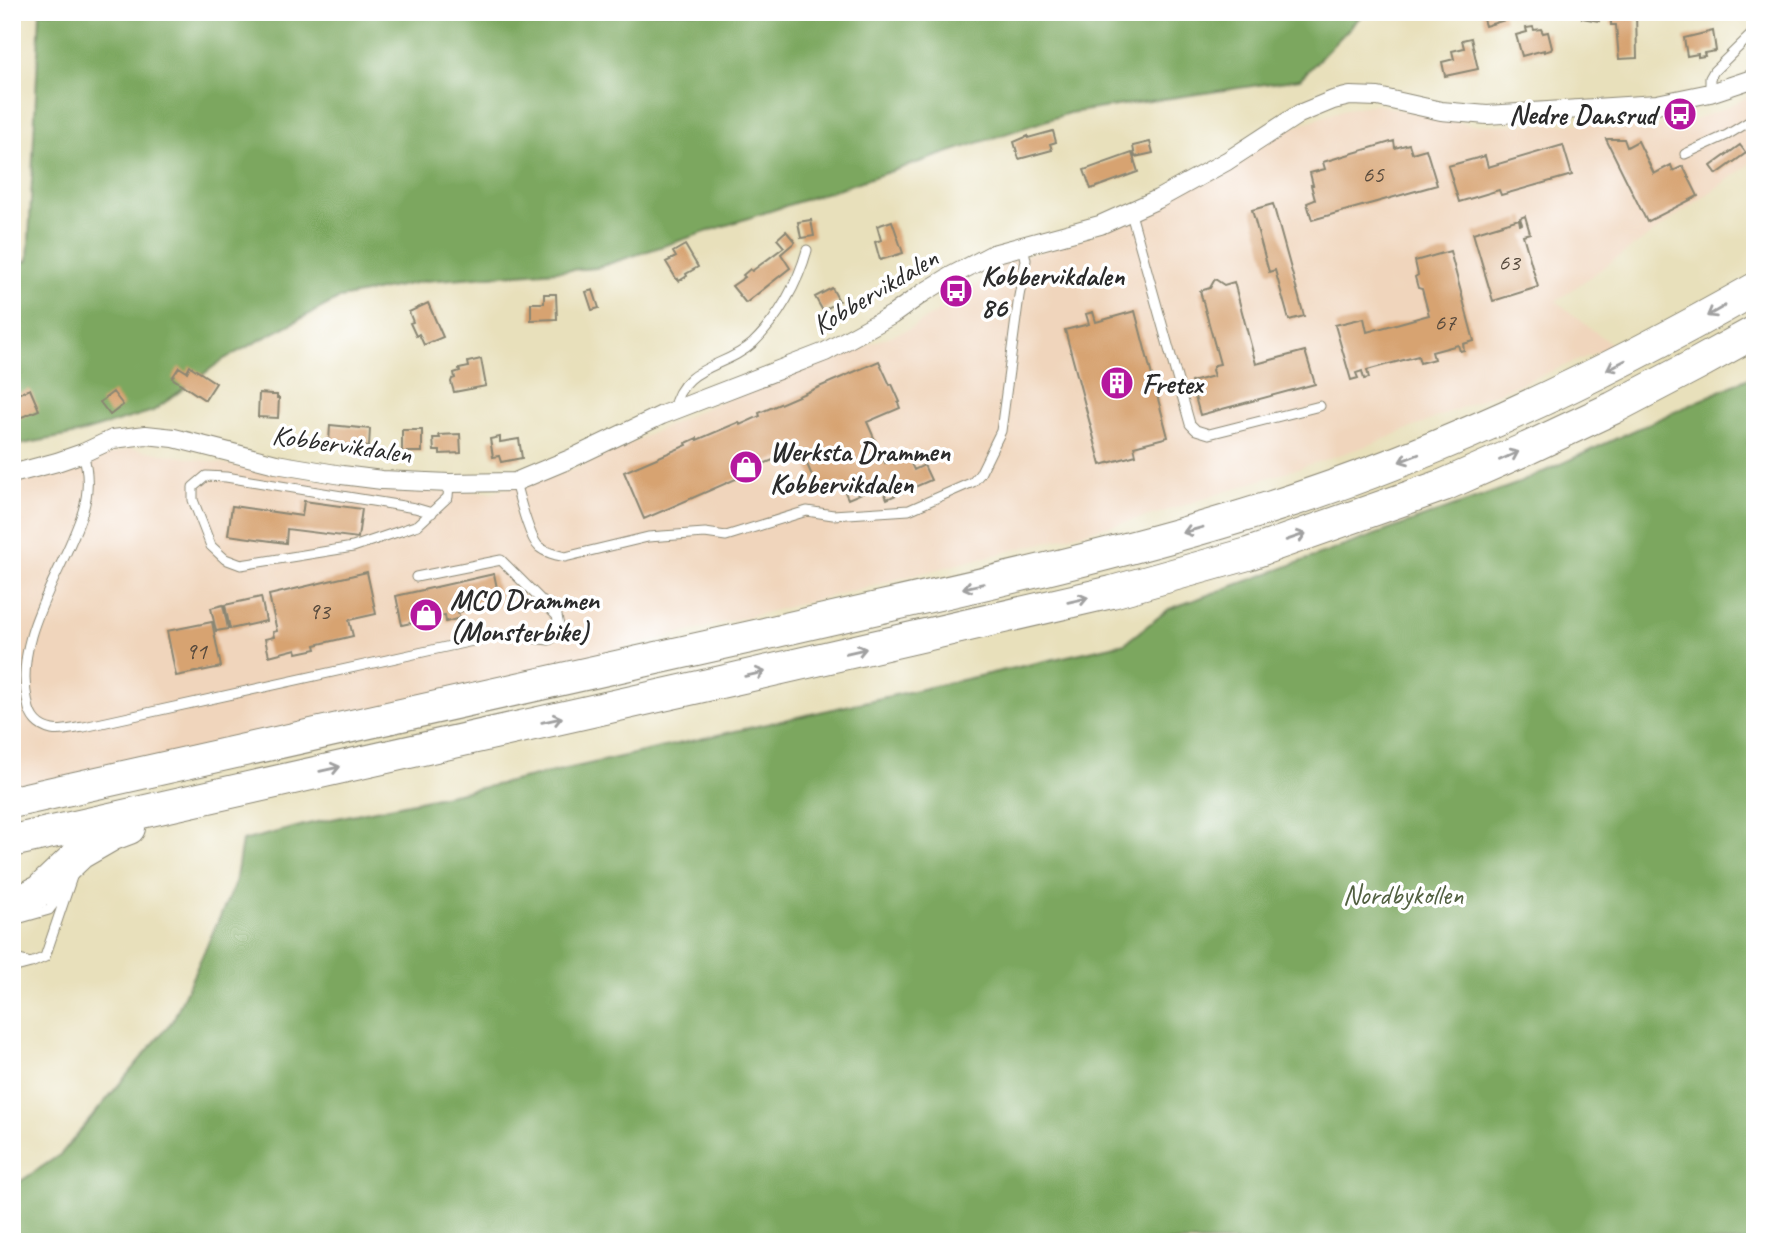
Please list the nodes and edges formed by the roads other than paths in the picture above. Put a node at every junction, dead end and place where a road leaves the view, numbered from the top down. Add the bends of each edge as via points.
1 (1755, 31) edge
2 (1755, 78) edge
3 (1710, 93) junction
4 (1755, 118) edge
5 (1685, 154) dead end
6 (1130, 210) junction
7 (1023, 246) junction
8 (807, 250) dead end
9 (1755, 289) edge
10 (1755, 332) edge
11 (1320, 406) dead end
12 (673, 411) junction
13 (83, 453) junction
14 (12, 474) edge
15 (515, 482) junction
16 (449, 483) junction
17 (432, 513) junction
18 (416, 577) dead end
19 (264, 784) junction
20 (12, 802) edge
21 (12, 841) edge
22 (80, 853) junction
23 (69, 884) junction
24 (12, 906) edge
25 (12, 920) edge
26 (12, 958) edge
27 (32, 963) junction
28 (12, 968) edge

1 - 3 lane via 1714,71
2 - 3 street, Kobbervikdalen
3 - 6 street, Kobbervikdalen via 1657,104 1487,115 1350,96 1299,114 1209,172
4 - 5 lane
6 - 7 street, Kobbervikdalen via 1100,225
6 - 11 lane via 1196,430 1209,434
7 - 12 street, Kobbervikdalen via 968,267 825,352
7 - 15 lane via 1026,260 1001,431 973,482 909,510 833,515 807,512 726,536 648,537 565,557 537,545
8 - 12 lane via 793,288 768,327 751,345 693,376 682,387
9 -> 20 highway via 1677,334 1516,413 1431,450 1239,517 1105,555
19 -> 10 highway via 1112,592 1248,554 1492,464 1613,408
12 - 15 street, Kobbervikdalen
13 - 14 street, Kobbervikdalen
13 - 16 street, Kobbervikdalen via 113,439 158,436 314,471
13 - 18 lane via 88,470 84,507 37,615 28,647 29,711 44,727 84,727 500,635 549,639 560,631 556,616 501,560
15 - 16 street, Kobbervikdalen
16 - 17 lane via 448,497
17 - 17 lane via 418,525 353,547 241,565 211,546 193,500 193,487 206,477 226,477
19 - 21 highway
19 - 22 highway via 113,834
22 - 23 lane
22 - 24 highway via 40,891
23 - 25 lane via 49,910
23 - 27 lane via 45,957
26 - 27 lane
27 - 28 lane

